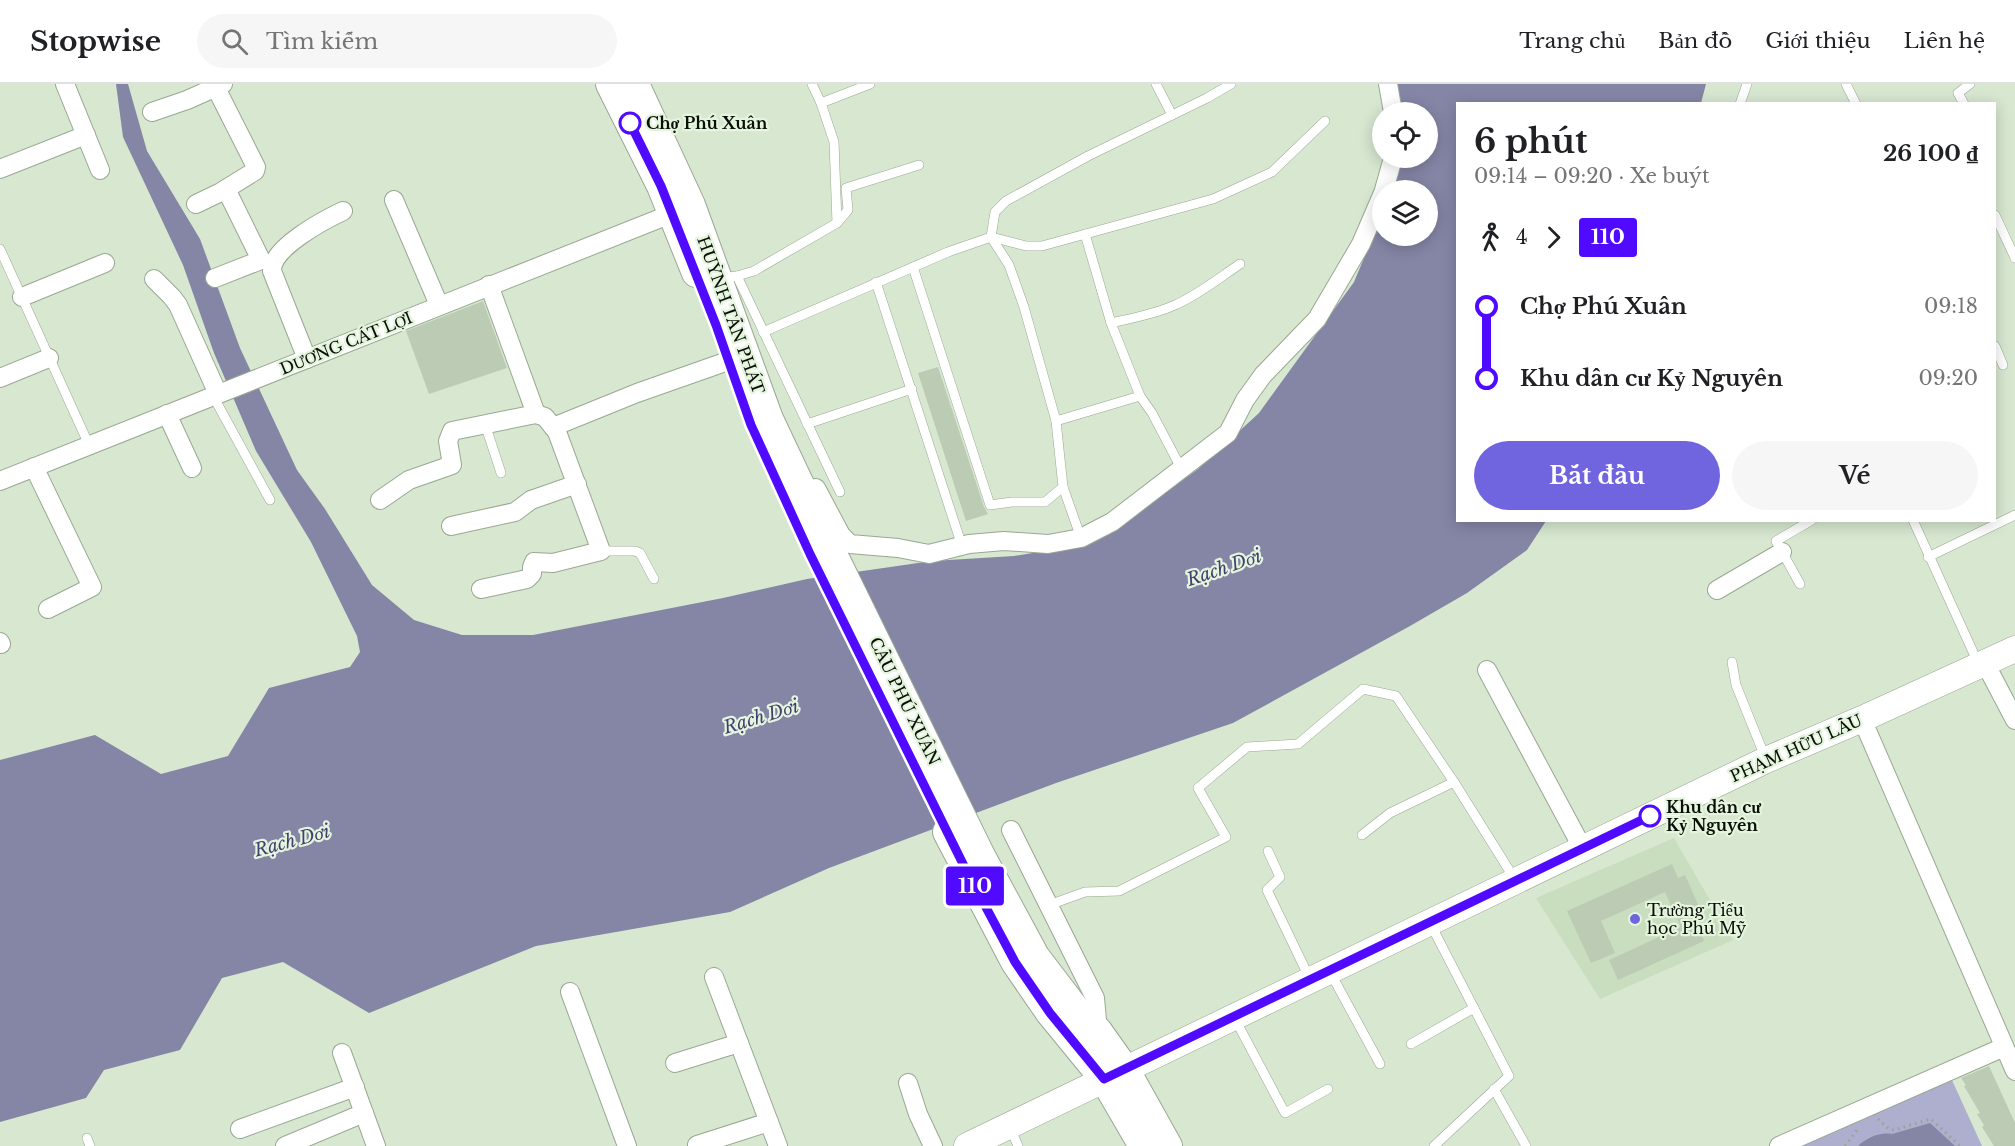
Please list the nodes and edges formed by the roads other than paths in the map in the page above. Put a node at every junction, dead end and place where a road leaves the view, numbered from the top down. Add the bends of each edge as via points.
1 (65, 84) edge
2 (610, 84) edge
3 (635, 84) edge
4 (812, 84) edge
5 (870, 84) edge
6 (1156, 84) edge
7 (1230, 84) edge
8 (1388, 84) edge
9 (1747, 84) edge
10 (1846, 84) edge
11 (1970, 84) edge
12 (220, 86) edge
13 (184, 92) edge
14 (1391, 102) edge
15 (1741, 102) edge
16 (1855, 102) edge
17 (1963, 102) edge
18 (821, 103) junction
19 (152, 112) dead end
20 (1172, 115) junction
21 (1325, 121) dead end
22 (86, 135) junction
23 (920, 165) dead end
24 (0, 169) edge
25 (100, 170) dead end
26 (226, 189) junction
27 (394, 201) dead end
28 (196, 204) dead end
29 (682, 210) junction
30 (343, 211) dead end
31 (1996, 217) edge
32 (1372, 218) edge
33 (837, 223) junction
34 (1085, 234) junction
35 (991, 237) junction
36 (0, 249) edge
37 (2015, 258) edge
38 (105, 263) dead end
39 (1240, 264) dead end
40 (913, 267) junction
41 (728, 277) junction
42 (215, 278) dead end
43 (154, 279) dead end
44 (876, 282) junction
45 (489, 285) junction
46 (22, 297) junction
47 (439, 305) junction
48 (1111, 323) junction
49 (763, 332) junction
50 (1996, 348) edge
51 (49, 358) junction
52 (307, 359) junction
53 (737, 359) junction
54 (2003, 365) dead end
55 (0, 378) edge
56 (912, 389) junction
57 (218, 394) junction
58 (1140, 396) junction
59 (167, 414) junction
60 (536, 414) junction
61 (1056, 421) junction
62 (485, 424) junction
63 (807, 424) junction
64 (554, 427) junction
65 (89, 445) junction
66 (34, 467) junction
67 (192, 468) dead end
68 (1181, 468) junction
69 (501, 473) dead end
70 (0, 480) edge
71 (577, 484) junction
72 (1063, 487) junction
73 (840, 492) dead end
74 (270, 500) dead end
75 (380, 500) dead end
76 (2015, 515) edge
77 (1806, 522) edge
78 (1913, 522) edge
79 (452, 526) dead end
80 (1081, 538) junction
81 (962, 546) junction
82 (820, 550) joint
83 (601, 551) junction
84 (1782, 552) junction
85 (1928, 557) junction
86 (654, 579) dead end
87 (1800, 584) dead end
88 (481, 589) dead end
89 (1717, 590) dead end
90 (48, 609) dead end
91 (2015, 649) edge
92 (1732, 662) dead end
93 (1982, 664) junction
94 (1487, 670) dead end
95 (1862, 719) junction
96 (2015, 720) edge
97 (1766, 760) junction
98 (1455, 782) junction
99 (1011, 830) dead end
100 (1362, 835) dead end
101 (1583, 849) junction
102 (1268, 851) dead end
103 (973, 861) junction
104 (1516, 880) junction
105 (1049, 905) junction
106 (1430, 923) junction
107 (1319, 975) junction
108 (714, 977) dead end
109 (570, 992) dead end
110 (1474, 1008) junction
111 (1234, 1017) junction
112 (1098, 1030) junction
113 (739, 1043) junction
114 (1411, 1044) dead end
115 (2004, 1047) junction
116 (342, 1053) dead end
117 (675, 1063) dead end
118 (1380, 1064) dead end
119 (2015, 1071) edge
120 (1114, 1074) junction
121 (908, 1083) dead end
122 (356, 1087) junction
123 (1328, 1089) dead end
124 (1494, 1089) junction
125 (364, 1113) junction
126 (769, 1122) junction
127 (240, 1130) dead end
128 (1013, 1135) edge
129 (1524, 1142) edge
130 (697, 1144) edge
131 (285, 1146) edge
132 (376, 1146) edge
133 (627, 1146) edge
134 (778, 1146) edge
135 (933, 1146) edge
136 (967, 1146) edge
137 (1143, 1146) edge
138 (1168, 1146) edge
139 (1434, 1146) edge
140 (1779, 1146) edge

1 - 22 street
2 - 29 main road, HUỲNH TẤN PHÁT via 661,186
3 - 29 main road, HUỲNH TẤN PHÁT
4 - 18 lane
5 - 18 lane
6 - 20 lane
7 - 20 lane
8 - 14 street
9 - 15 lane
10 - 16 lane
11 - 17 lane via 1958,93
12 - 13 street
12 - 26 street via 256,167
13 - 19 street
18 - 33 lane via 834,142
20 - 35 lane via 1006,201 995,212
21 - 34 lane via 1272,172 1213,199
22 - 24 street
22 - 25 street
23 - 33 lane via 846,188 848,210
26 - 28 street
26 - 42 street via 261,260
27 - 47 street
29 - 41 main road, HUỲNH TẤN PHÁT
29 - 45 street, DƯƠNG CÁT LỢI
29 - 53 main road, HUỲNH TẤN PHÁT
30 - 52 street via 282,250 272,265
31 - 37 lane
32 - 68 street via 1317,318 1263,375 1228,433
33 - 41 lane via 754,271
34 - 35 lane via 1042,246
34 - 48 lane
35 - 40 lane
35 - 61 lane via 1009,265 1024,307
36 - 46 lane
38 - 46 street
39 - 48 lane via 1176,304
40 - 44 lane
40 - 72 lane via 990,505 1045,502
41 - 49 lane, HUỲNH TẤN PHÁT
41 - 53 main road, HUỲNH TẤN PHÁT
43 - 57 street via 178,305
44 - 49 lane
44 - 56 lane
45 - 47 street, DƯƠNG CÁT LỢI
45 - 60 street
46 - 51 lane
47 - 52 street, DƯƠNG CÁT LỢI
48 - 58 lane
49 - 63 lane, HUỲNH TẤN PHÁT
50 - 54 lane
51 - 55 street
51 - 65 lane
52 - 57 street, DƯƠNG CÁT LỢI
53 - 64 street
53 - 81 street via 756,358 798,455 845,541 929,554
53 - 82 main road, HUỲNH TẤN PHÁT via 769,420
56 - 63 lane
56 - 81 lane
57 - 59 street, DƯƠNG CÁT LỢI
57 - 74 lane
58 - 61 lane
58 - 68 lane
59 - 65 street, DƯƠNG CÁT LỢI
59 - 67 street
60 - 62 street
60 - 64 street
61 - 72 lane
62 - 69 lane
62 - 75 street via 452,431 448,441 452,465 409,480
63 - 73 lane, HUỲNH TẤN PHÁT
64 - 71 street
65 - 66 street, DƯƠNG CÁT LỢI
66 - 70 street, DƯƠNG CÁT LỢI
66 - 90 street via 92,587
68 - 80 street via 1112,522
71 - 79 street via 531,500 515,512
71 - 83 street
72 - 80 lane
76 - 85 lane
77 - 84 lane via 1776,541
78 - 85 lane
80 - 81 street via 1048,544 1004,541
82 - 103 main road, CẦU PHÚ XUÂN
83 - 86 lane via 640,553
83 - 88 street via 553,562 534,562 527,579
84 - 87 lane
84 - 89 street
85 - 93 lane
91 - 93 main road, PHẠM HỮU LẦU
92 - 97 lane via 1736,685
93 - 95 main road, PHẠM HỮU LẦU
93 - 96 street
94 - 101 street
95 - 97 main road, PHẠM HỮU LẦU
95 - 115 street
97 - 101 main road, PHẠM HỮU LẦU
98 - 100 lane via 1390,813
98 - 104 lane
98 - 105 lane via 1396,696 1363,690 1298,744 1247,747 1198,789 1226,837 1119,891 1085,892
99 - 105 street
101 - 104 main road, PHẠM HỮU LẦU
102 - 107 lane via 1280,877 1268,890
103 - 112 main road via 1035,956 1086,1023
103 - 120 main road via 1015,962 1050,1013
104 - 106 main road, PHẠM HỮU LẦU
105 - 112 street via 1095,998
106 - 107 main road, PHẠM HỮU LẦU
106 - 110 lane
107 - 111 main road, PHẠM HỮU LẦU
107 - 118 lane
108 - 113 street
109 - 133 street
110 - 114 lane
110 - 124 lane via 1509,1076
111 - 120 main road, PHẠM HỮU LẦU
111 - 123 lane via 1285,1113
112 - 120 main road
113 - 117 street
113 - 126 street
115 - 119 street
115 - 140 street via 1864,1115
116 - 122 street
120 - 128 main road, PHẠM HỮU LẦU
120 - 137 main road
120 - 138 main road
121 - 135 street
122 - 125 street
122 - 127 street
124 - 129 lane
124 - 139 lane
125 - 131 street
125 - 132 street
126 - 130 street
126 - 134 street
128 - 136 main road, PHẠM HỮU LẦU

